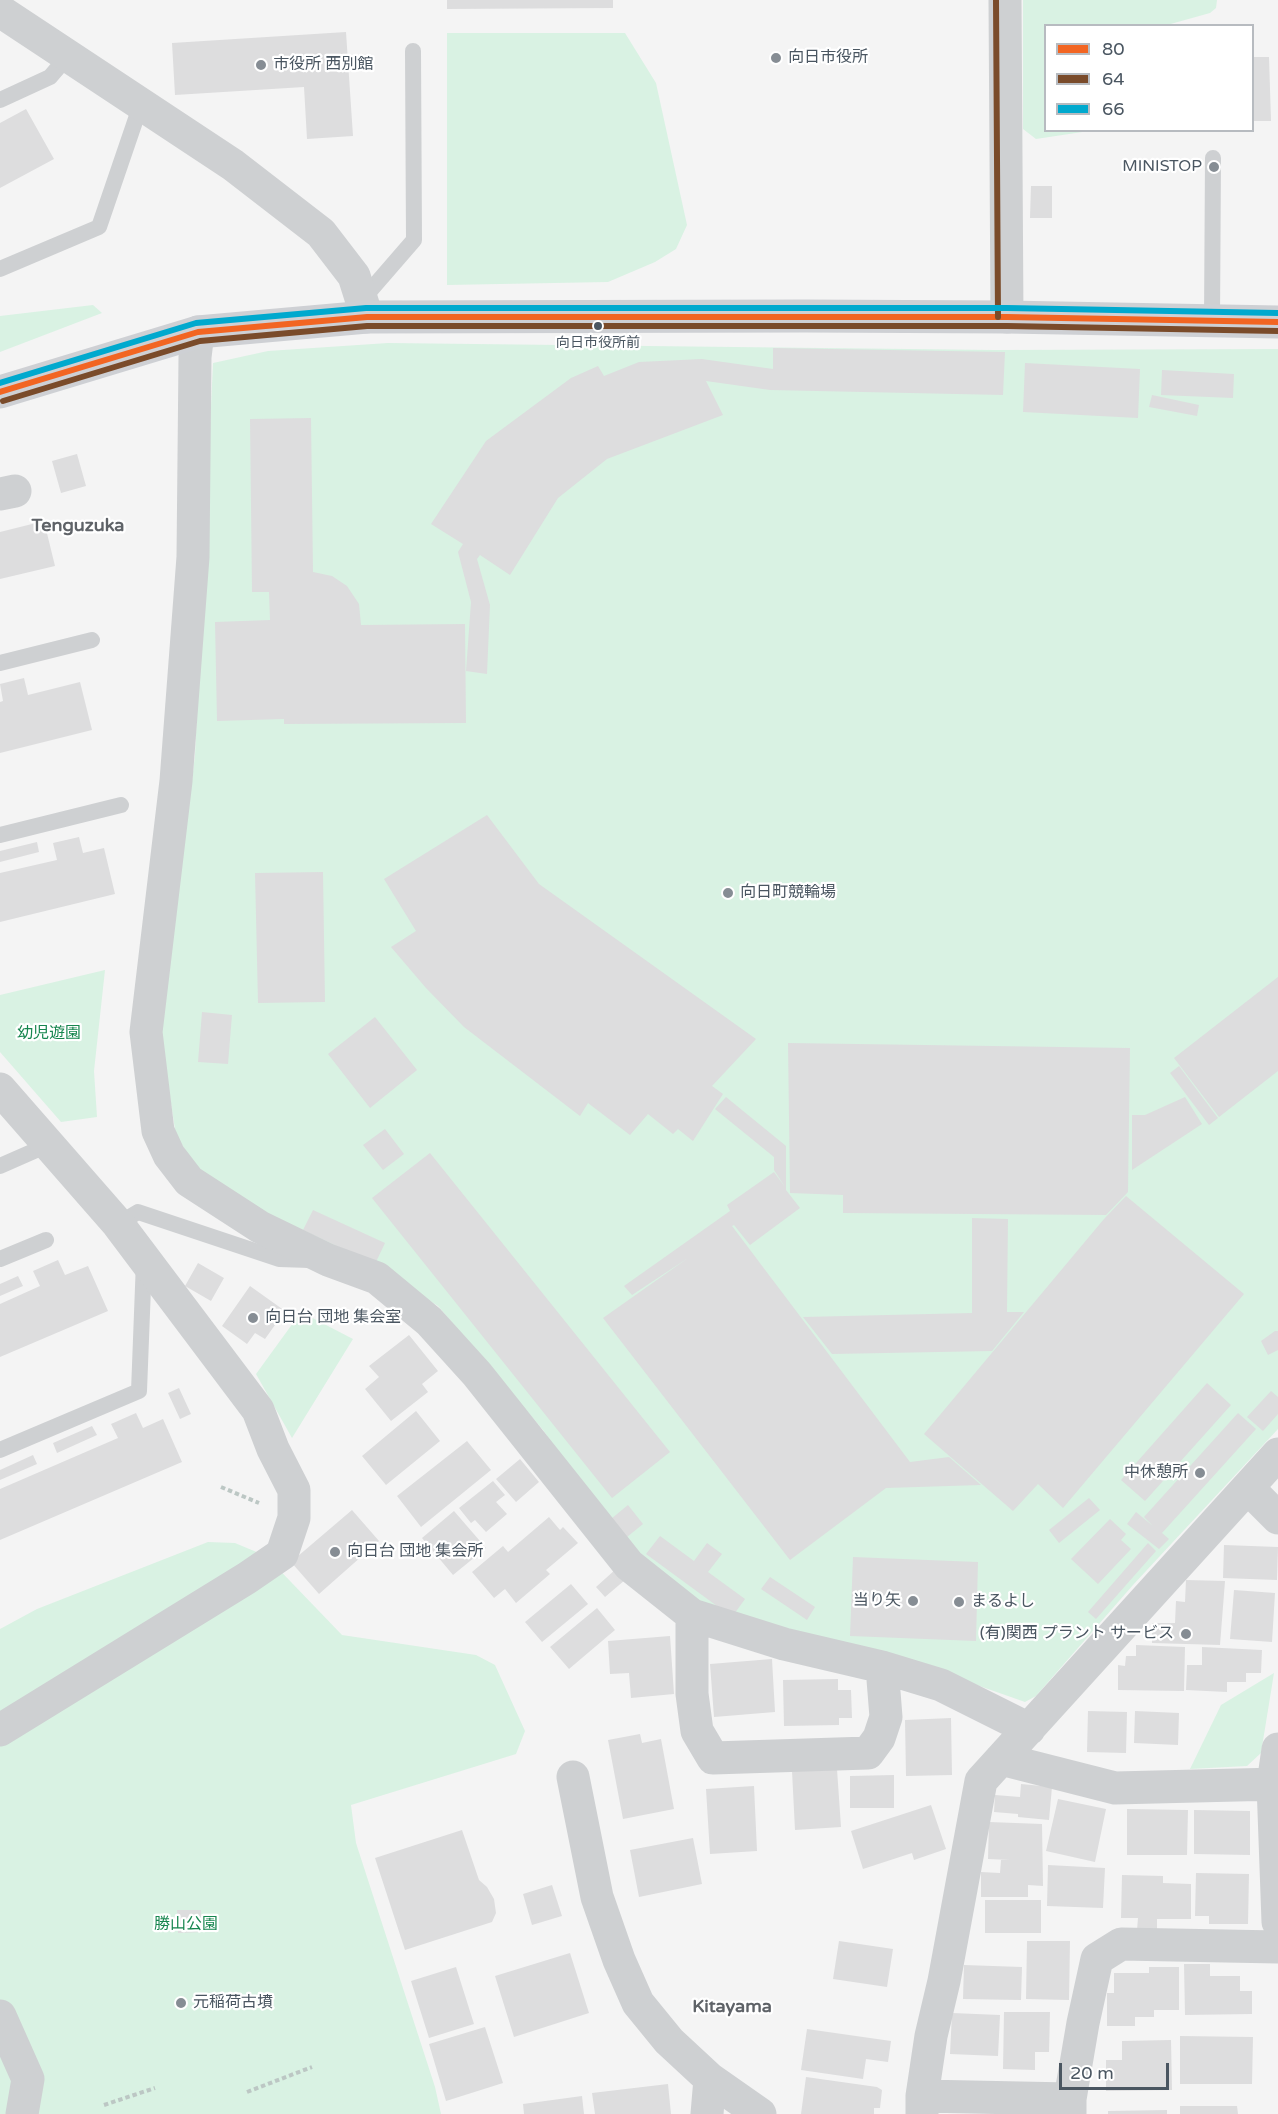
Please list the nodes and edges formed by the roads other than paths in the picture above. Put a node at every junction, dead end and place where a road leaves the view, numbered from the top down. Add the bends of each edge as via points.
1 (1005, 0) edge
2 (0, 11) edge
3 (413, 51) dead end
4 (68, 56) junction
5 (0, 100) edge
6 (141, 104) junction
7 (1213, 158) dead end
8 (0, 269) edge
9 (365, 308) junction
10 (1007, 317) junction
11 (1212, 321) junction
12 (1278, 322) edge
13 (198, 332) junction
14 (0, 392) edge
15 (92, 640) dead end
16 (0, 663) edge
17 (121, 805) dead end
18 (0, 835) edge
19 (0, 1089) edge
20 (50, 1144) junction
21 (0, 1166) edge
22 (118, 1224) junction
23 (46, 1240) dead end
24 (144, 1258) junction
25 (0, 1259) edge
26 (328, 1260) junction
27 (0, 1450) edge
28 (1278, 1454) edge
29 (1248, 1488) junction
30 (1278, 1518) edge
31 (693, 1615) junction
32 (882, 1666) junction
33 (1029, 1729) junction
34 (0, 1730) edge
35 (1278, 1749) edge
36 (1001, 1759) junction
37 (573, 1777) dead end
38 (1275, 1784) edge
39 (1278, 1922) edge
40 (1278, 1947) edge
41 (0, 2016) edge
42 (710, 2079) junction
43 (922, 2105) edge
44 (1070, 2107) edge
45 (22, 2114) edge
46 (707, 2114) edge
47 (760, 2114) edge

1 - 10 street
2 - 4 street
3 - 9 lane via 414,240
4 - 5 lane via 50,77
4 - 6 street
6 - 8 lane via 99,227
6 - 9 street via 233,165 321,233 354,276
7 - 11 lane
9 - 10 main road
9 - 13 main road
10 - 11 main road
11 - 12 main road
13 - 14 main road
13 - 26 street via 193,557 176,781 146,1032 158,1131 169,1155 189,1181 260,1227
15 - 16 lane
17 - 18 lane
19 - 20 street
20 - 21 lane
20 - 22 street
22 - 24 street
22 - 26 lane via 138,1212 279,1259
23 - 25 lane
24 - 27 lane via 139,1391
24 - 34 street via 258,1410 294,1490 291,1531 282,1554 247,1578
26 - 31 street via 377,1278 429,1321 477,1374 629,1564
28 - 29 street
29 - 30 street
29 - 33 street
31 - 32 street via 784,1644
31 - 32 street via 692,1694 697,1731 713,1758 868,1754 886,1717
32 - 33 street via 942,1685
33 - 36 street
35 - 38 street
36 - 38 street via 1115,1788
36 - 43 street via 981,1781 945,1981 931,2036
37 - 42 street via 597,1897 638,2003 669,2041
38 - 39 street
40 - 44 street via 1121,1944 1096,1959
41 - 45 street via 28,2079
42 - 46 street
42 - 47 street
43 - 44 street

